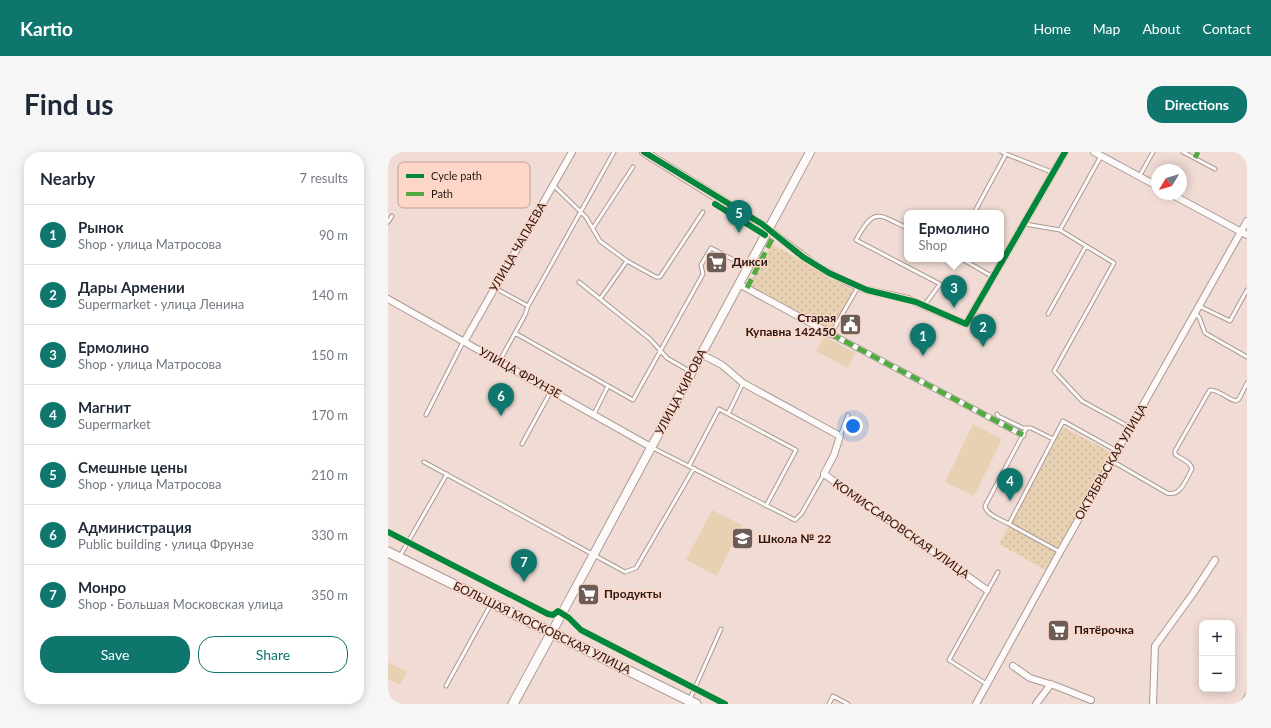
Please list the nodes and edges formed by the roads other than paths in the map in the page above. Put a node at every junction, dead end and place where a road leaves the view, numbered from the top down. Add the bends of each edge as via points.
1 (572, 152) edge
2 (614, 152) edge
3 (644, 152) edge
4 (810, 152) edge
5 (1002, 152) edge
6 (1066, 152) edge
7 (1094, 152) edge
8 (1153, 152) edge
9 (1183, 152) edge
10 (1006, 154) junction
11 (1101, 156) junction
12 (633, 167) dead end
13 (1215, 169) dead end
14 (1054, 173) junction
15 (1139, 177) junction
16 (1151, 183) edge
17 (553, 186) junction
18 (1182, 200) edge
19 (976, 210) edge
20 (581, 212) junction
21 (703, 212) dead end
22 (392, 216) dead end
23 (1247, 221) edge
24 (388, 222) edge
25 (1025, 224) junction
26 (904, 226) edge
27 (593, 228) junction
28 (768, 229) junction
29 (1060, 230) junction
30 (1244, 234) edge
31 (1086, 246) junction
32 (1004, 259) edge
33 (627, 261) junction
34 (967, 262) edge
35 (1002, 262) edge
36 (748, 267) junction
37 (993, 277) junction
38 (578, 282) dead end
39 (739, 284) junction
40 (858, 287) junction
41 (494, 288) junction
42 (1247, 290) edge
43 (388, 299) edge
44 (600, 299) junction
45 (926, 303) dead end
46 (528, 306) junction
47 (1199, 306) junction
48 (1048, 314) dead end
49 (1195, 314) junction
50 (515, 333) junction
51 (831, 334) junction
52 (464, 342) junction
53 (661, 351) junction
54 (701, 354) junction
55 (1247, 357) edge
56 (499, 362) junction
57 (691, 372) junction
58 (743, 383) junction
59 (1247, 384) edge
60 (608, 386) junction
61 (552, 391) junction
62 (594, 414) junction
63 (728, 414) junction
64 (997, 414) dead end
65 (426, 415) dead end
66 (848, 415) dead end
67 (1026, 429) junction
68 (1130, 430) junction
69 (1022, 435) junction
70 (840, 436) junction
71 (1053, 439) junction
72 (522, 444) dead end
73 (651, 447) junction
74 (1118, 451) junction
75 (1112, 461) junction
76 (424, 462) dead end
77 (689, 466) junction
78 (694, 468) junction
79 (447, 474) junction
80 (824, 474) junction
81 (766, 506) junction
82 (1009, 524) junction
83 (388, 552) edge
84 (1060, 552) junction
85 (593, 554) junction
86 (399, 557) junction
87 (1215, 560) dead end
88 (998, 572) dead end
89 (988, 590) junction
90 (492, 602) junction
91 (721, 629) dead end
92 (552, 632) junction
93 (1013, 666) dead end
94 (1051, 684) junction
95 (988, 685) junction
96 (446, 686) dead end
97 (1247, 695) edge
98 (691, 703) edge
99 (513, 704) edge
100 (829, 704) edge
101 (848, 704) edge
102 (976, 704) edge
103 (1036, 704) edge
104 (1085, 704) edge
105 (1153, 704) edge
106 (1242, 704) edge

1 - 17 street, УЛИЦА ЧАПАЕВА
2 - 20 lane
3 - 28 street
4 - 28 street, УЛИЦА КИРОВА
5 - 10 lane
6 - 14 street
7 - 11 street
8 - 15 lane
9 - 13 lane
10 - 14 lane
10 - 19 lane
11 - 15 street
11 - 29 lane
12 - 27 lane
14 - 25 street
15 - 16 street
17 - 20 lane
17 - 41 street, УЛИЦА ЧАПАЕВА
18 - 30 street
20 - 27 lane
20 - 46 lane
21 - 33 lane via 660,277
22 - 24 lane
23 - 30 street, ОКТЯБРЬСКАЯ УЛИЦА
25 - 29 lane
25 - 32 street
26 - 45 lane via 881,215 872,217 856,240 940,284
27 - 33 lane via 600,241
28 - 36 street, УЛИЦА КИРОВА
28 - 40 street via 817,266
29 - 31 lane
30 - 47 street, ОКТЯБРЬСКАЯ УЛИЦА
31 - 48 lane
31 - 68 lane via 1114,263 1054,371 1082,401 1124,424
33 - 44 lane
34 - 37 lane
35 - 37 street
36 - 39 street, УЛИЦА КИРОВА
36 - 53 lane via 711,248 701,265 703,274
37 - 40 street via 966,324 908,299
38 - 44 lane
39 - 51 street
39 - 54 street, УЛИЦА КИРОВА
40 - 51 lane
41 - 46 lane
41 - 52 street, УЛИЦА ЧАПАЕВА
42 - 47 lane via 1230,321
43 - 52 street, УЛИЦА ФРУНЗЕ
44 - 53 lane
46 - 50 lane
47 - 49 street, ОКТЯБРЬСКАЯ УЛИЦА
49 - 55 lane via 1199,317 1205,333
49 - 68 street, ОКТЯБРЬСКАЯ УЛИЦА
50 - 56 lane
50 - 60 lane
51 - 69 street
52 - 56 street, УЛИЦА ФРУНЗЕ
52 - 65 lane
53 - 57 lane via 671,362
53 - 60 lane via 633,400
54 - 57 street, УЛИЦА КИРОВА
54 - 58 street via 722,365
56 - 61 street, УЛИЦА ФРУНЗЕ
57 - 73 street, УЛИЦА КИРОВА
58 - 63 lane
58 - 70 street
59 - 75 lane via 1236,401 1214,390 1208,392 1175,451 1177,456 1192,466 1177,493 1167,493
60 - 62 lane
61 - 62 street, УЛИЦА ФРУНЗЕ
61 - 72 lane
62 - 73 street, УЛИЦА ФРУНЗЕ
63 - 77 lane via 719,409
63 - 81 lane via 796,450
64 - 67 lane
66 - 70 lane
67 - 69 lane
67 - 71 lane via 1031,428
68 - 74 street, ОКТЯБРЬСКАЯ УЛИЦА
69 - 82 lane via 986,506 988,512
70 - 80 street, КОМИССАРОВСКАЯ УЛИЦА
71 - 74 lane via 1063,421
71 - 82 lane
73 - 77 lane
73 - 85 street, УЛИЦА КИРОВА
74 - 75 street, ОКТЯБРЬСКАЯ УЛИЦА
75 - 84 street, ОКТЯБРЬСКАЯ УЛИЦА
76 - 79 lane
77 - 78 lane
78 - 81 lane
78 - 85 lane via 636,568 625,572
79 - 85 lane
79 - 86 lane
80 - 81 lane via 802,513 795,520
80 - 89 street, КОМИССАРОВСКАЯ УЛИЦА
82 - 84 lane
83 - 86 main road, БОЛЬШАЯ МОСКОВСКАЯ УЛИЦА
84 - 95 street, ОКТЯБРЬСКАЯ УЛИЦА
85 - 92 street, УЛИЦА КИРОВА
86 - 90 main road, БОЛЬШАЯ МОСКОВСКАЯ УЛИЦА
87 - 105 street via 1155,646
88 - 89 lane
89 - 95 lane via 949,660
90 - 92 main road, БОЛЬШАЯ МОСКОВСКАЯ УЛИЦА
90 - 96 lane
91 - 98 lane
92 - 98 main road, БОЛЬШАЯ МОСКОВСКАЯ УЛИЦА
92 - 99 main road
93 - 94 street via 1030,678
94 - 103 street
94 - 104 street via 1091,700
95 - 102 street, ОКТЯБРЬСКАЯ УЛИЦА
97 - 106 lane
100 - 101 lane via 833,696

